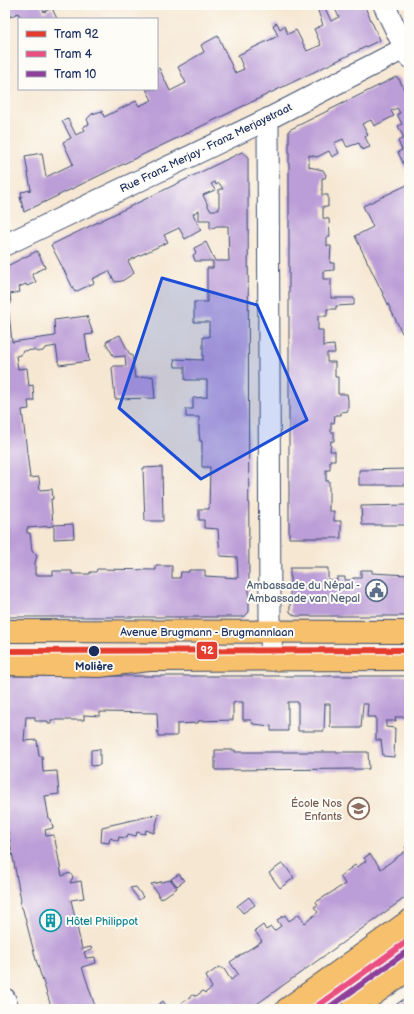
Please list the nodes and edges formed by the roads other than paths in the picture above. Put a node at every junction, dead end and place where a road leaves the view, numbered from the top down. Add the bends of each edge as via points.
1 (384, 5) edge
2 (408, 51) edge
3 (268, 119) junction
4 (5, 245) edge
5 (5, 631) edge
6 (409, 632) edge
7 (271, 633) junction
8 (409, 659) edge
9 (272, 660) junction
10 (5, 664) edge
11 (409, 921) edge
12 (409, 969) edge
13 (5, 999) edge
14 (8, 1009) edge
15 (287, 1009) edge
16 (353, 1009) edge

1 - 2 street
2 - 3 street, Rue Franz Merjay - Franz Merjaystraat
3 - 4 street, Rue Franz Merjay - Franz Merjaystraat
3 - 7 street
5 - 7 main road, Avenue Brugmann - Brugmannlaan
6 - 7 main road, Avenue Brugmann - Brugmannlaan
7 - 9 street
8 - 9 main road
9 - 10 main road via 149,660 99,666
11 - 15 main road
12 - 16 main road
13 - 14 street

